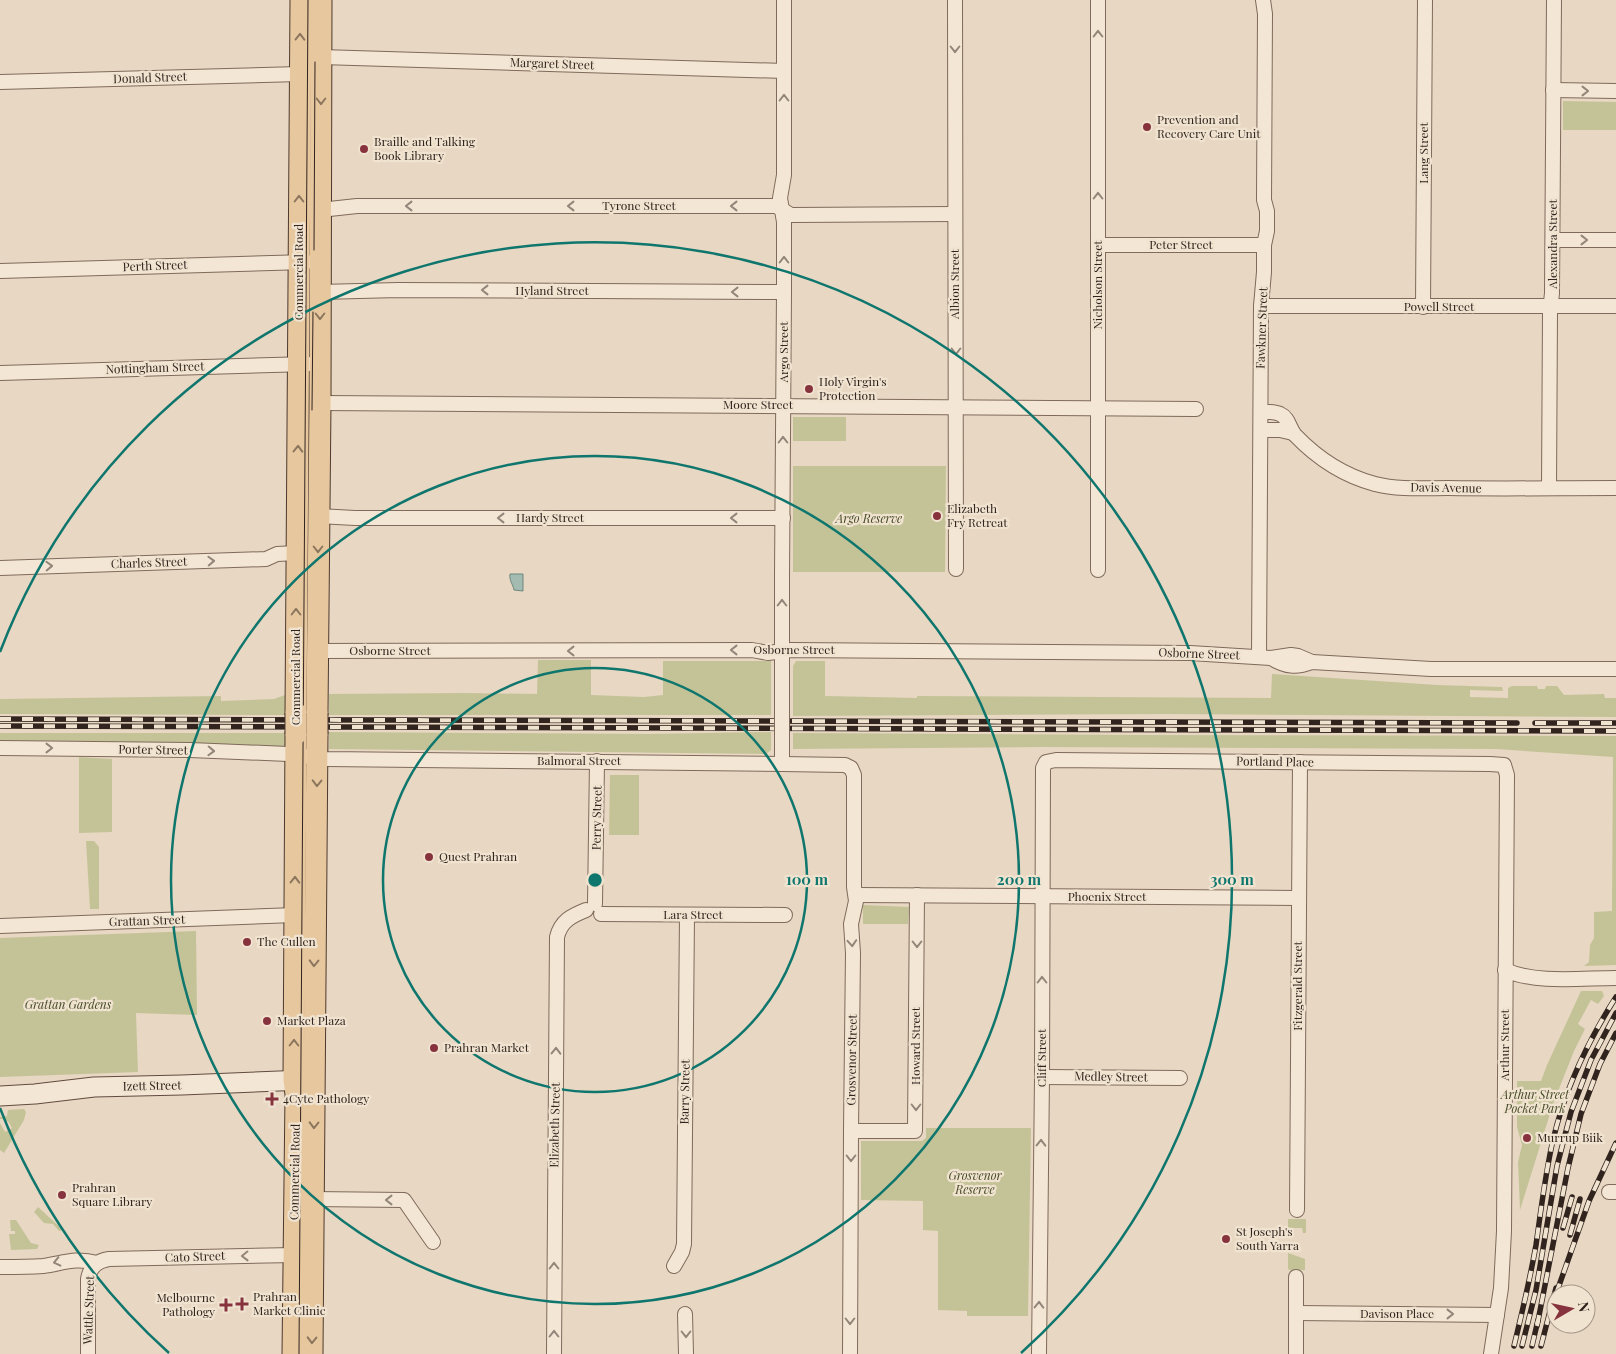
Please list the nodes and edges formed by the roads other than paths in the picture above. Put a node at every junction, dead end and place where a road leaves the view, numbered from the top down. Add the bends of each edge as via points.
1 (301, 0) edge
2 (321, 0) edge
3 (784, 0) edge
4 (956, 0) edge
5 (1098, 0) edge
6 (1263, 0) edge
7 (1425, 0) edge
8 (1554, 0) edge
9 (321, 57) junction
10 (784, 70) junction
11 (300, 74) junction
12 (0, 82) edge
13 (1553, 90) junction
14 (1616, 91) edge
15 (782, 209) junction
16 (320, 210) junction
17 (955, 214) junction
18 (1552, 240) junction
19 (1616, 240) edge
20 (1098, 245) junction
21 (1264, 245) junction
22 (304, 262) junction
23 (0, 271) edge
24 (320, 292) junction
25 (784, 292) junction
26 (1261, 306) junction
27 (1551, 306) junction
28 (1616, 306) edge
29 (1422, 307) junction
30 (304, 364) junction
31 (0, 373) edge
32 (320, 403) junction
33 (784, 406) junction
34 (956, 408) junction
35 (1097, 408) junction
36 (1196, 409) dead end
37 (1261, 412) junction
38 (1260, 430) junction
39 (1293, 433) junction
40 (1549, 488) junction
41 (1616, 488) edge
42 (318, 516) junction
43 (782, 518) junction
44 (297, 553) junction
45 (0, 568) edge
46 (956, 569) dead end
47 (1098, 570) dead end
48 (317, 652) junction
49 (782, 652) junction
50 (1265, 657) junction
51 (1616, 669) edge
52 (0, 748) edge
53 (306, 748) junction
54 (597, 761) junction
55 (1046, 762) joint
56 (1300, 762) junction
57 (782, 764) junction
58 (1504, 765) joint
59 (851, 768) joint
60 (856, 895) junction
61 (918, 895) junction
62 (1042, 896) junction
63 (1298, 898) junction
64 (594, 909) junction
65 (295, 915) junction
66 (687, 915) junction
67 (785, 915) dead end
68 (0, 926) edge
69 (1505, 970) junction
70 (1616, 978) edge
71 (1042, 1077) junction
72 (1180, 1078) dead end
73 (299, 1080) junction
74 (0, 1096) edge
75 (850, 1131) junction
76 (312, 1199) junction
77 (1297, 1210) dead end
78 (433, 1242) dead end
79 (294, 1255) junction
80 (95, 1265) junction
81 (674, 1266) dead end
82 (0, 1267) edge
83 (1296, 1277) dead end
84 (1296, 1313) junction
85 (686, 1314) dead end
86 (1497, 1314) junction
87 (88, 1354) edge
88 (293, 1354) edge
89 (312, 1354) edge
90 (554, 1354) edge
91 (686, 1354) edge
92 (850, 1354) edge
93 (1039, 1354) edge
94 (1296, 1354) edge
95 (1491, 1354) edge

11 -> 1 main road, Commercial Road
2 - 9 main road, Commercial Road
3 - 10 street, Argo Street
4 -> 17 street, Albion Street
20 -> 5 street, Nicholson Street
6 - 21 street, Fawkner Street via 1264,200 1267,211
7 - 29 street, Lang Street
8 - 13 street, Alexandra Street
9 - 10 street, Margaret Street
9 -> 16 main road, Commercial Road
15 -> 10 street, Argo Street
11 - 12 street, Donald Street
22 -> 11 main road, Commercial Road
13 -> 14 street
13 - 18 street, Alexandra Street
15 -> 16 street, Tyrone Street via 776,206 357,206
15 - 17 street, Tyrone Street via 790,215
25 -> 15 street, Argo Street
16 - 24 main road, Commercial Road
17 -> 34 street, Albion Street
18 -> 19 street
18 - 27 street, Alexandra Street
20 - 21 street, Peter Street
20 - 35 street, Nicholson Street
21 - 26 street, Fawkner Street
22 - 23 street, Perth Street
22 - 30 main road, Commercial Road
25 -> 24 street, Hyland Street
24 -> 32 main road, Commercial Road
25 - 33 street, Argo Street
26 - 29 street, Powell Street
26 - 37 street, Fawkner Street
27 - 28 street, Powell Street
27 - 29 street, Powell Street
27 - 40 street, Alexandra Street
30 - 31 street, Nottingham Street
44 -> 30 main road, Commercial Road
32 - 33 street, Moore Street
32 - 42 main road, Commercial Road
33 - 34 street, Moore Street
43 -> 33 street, Argo Street
34 - 35 street, Moore Street
34 - 46 street, Albion Street
35 - 36 street, Moore Street
35 - 47 street, Nicholson Street
37 - 38 street, Fawkner Street
37 - 39 street, Davis Avenue via 1279,413 1287,420
38 - 39 street
38 - 50 street, Fawkner Street
39 - 40 street, Davis Avenue via 1340,470 1378,485
40 - 41 street, Davis Avenue
43 -> 42 street, Hardy Street
42 -> 48 main road, Commercial Road
49 -> 43 street, Argo Street
45 -> 44 street, Charles Street via 266,559 277,554
53 -> 44 main road, Commercial Road, bridge via 296,713
49 -> 48 street, Osborne Street
48 - 53 main road, Commercial Road, bridge via 317,713
49 - 50 street, Osborne Street via 1190,652
49 - 57 street, Argo Street, bridge
50 - 51 street, Osborne Street via 1289,666 1312,662 1431,668
52 -> 53 street, Porter Street
53 - 54 street, Balmoral Street via 354,760
65 -> 53 main road, Commercial Road
53 -> 76 main road, Commercial Road via 314,969
54 - 57 street, Balmoral Street
54 - 64 street, Perry Street
55 - 56 street, Portland Place
55 - 62 street, Cliff Street via 1043,768
56 - 58 street, Portland Place
56 - 63 street, Fitzgerald Street
57 - 59 street, Balmoral Street via 845,765
58 - 69 street, Arthur Street via 1507,775
59 - 60 street, Grosvenor Street via 854,775
60 - 61 street, Phoenix Street
60 -> 75 street, Grosvenor Street via 851,924
61 - 62 street, Phoenix Street
61 -> 75 street, Howard Street via 916,1131
62 - 63 street, Phoenix Street
71 -> 62 street, Cliff Street
63 - 77 street, Fitzgerald Street
64 - 66 street, Lara Street via 606,915
90 -> 64 street, Elizabeth Street via 557,937 567,919
65 - 68 street, Grattan Street
73 -> 65 main road, Commercial Road
66 - 67 street, Lara Street
66 - 81 street, Barry Street via 684,1244
69 - 70 street via 1536,978
69 - 86 street, Arthur Street via 1504,1231
71 - 72 street, Medley Street
93 -> 71 street, Cliff Street
73 - 74 street, Izett Street via 94,1087
73 - 79 main road, Commercial Road
75 -> 92 street, Grosvenor Street
78 -> 76 street via 404,1200
76 -> 89 main road, Commercial Road
79 -> 80 street, Cato Street via 109,1259
79 - 88 main road, Commercial Road
80 -> 82 street, Cato Street via 85,1260 66,1260 43,1266
80 - 87 street, Wattle Street via 88,1279
83 - 84 street
84 -> 86 street, Davison Place
84 - 94 street
85 -> 91 street
86 - 95 street, Arthur Street

